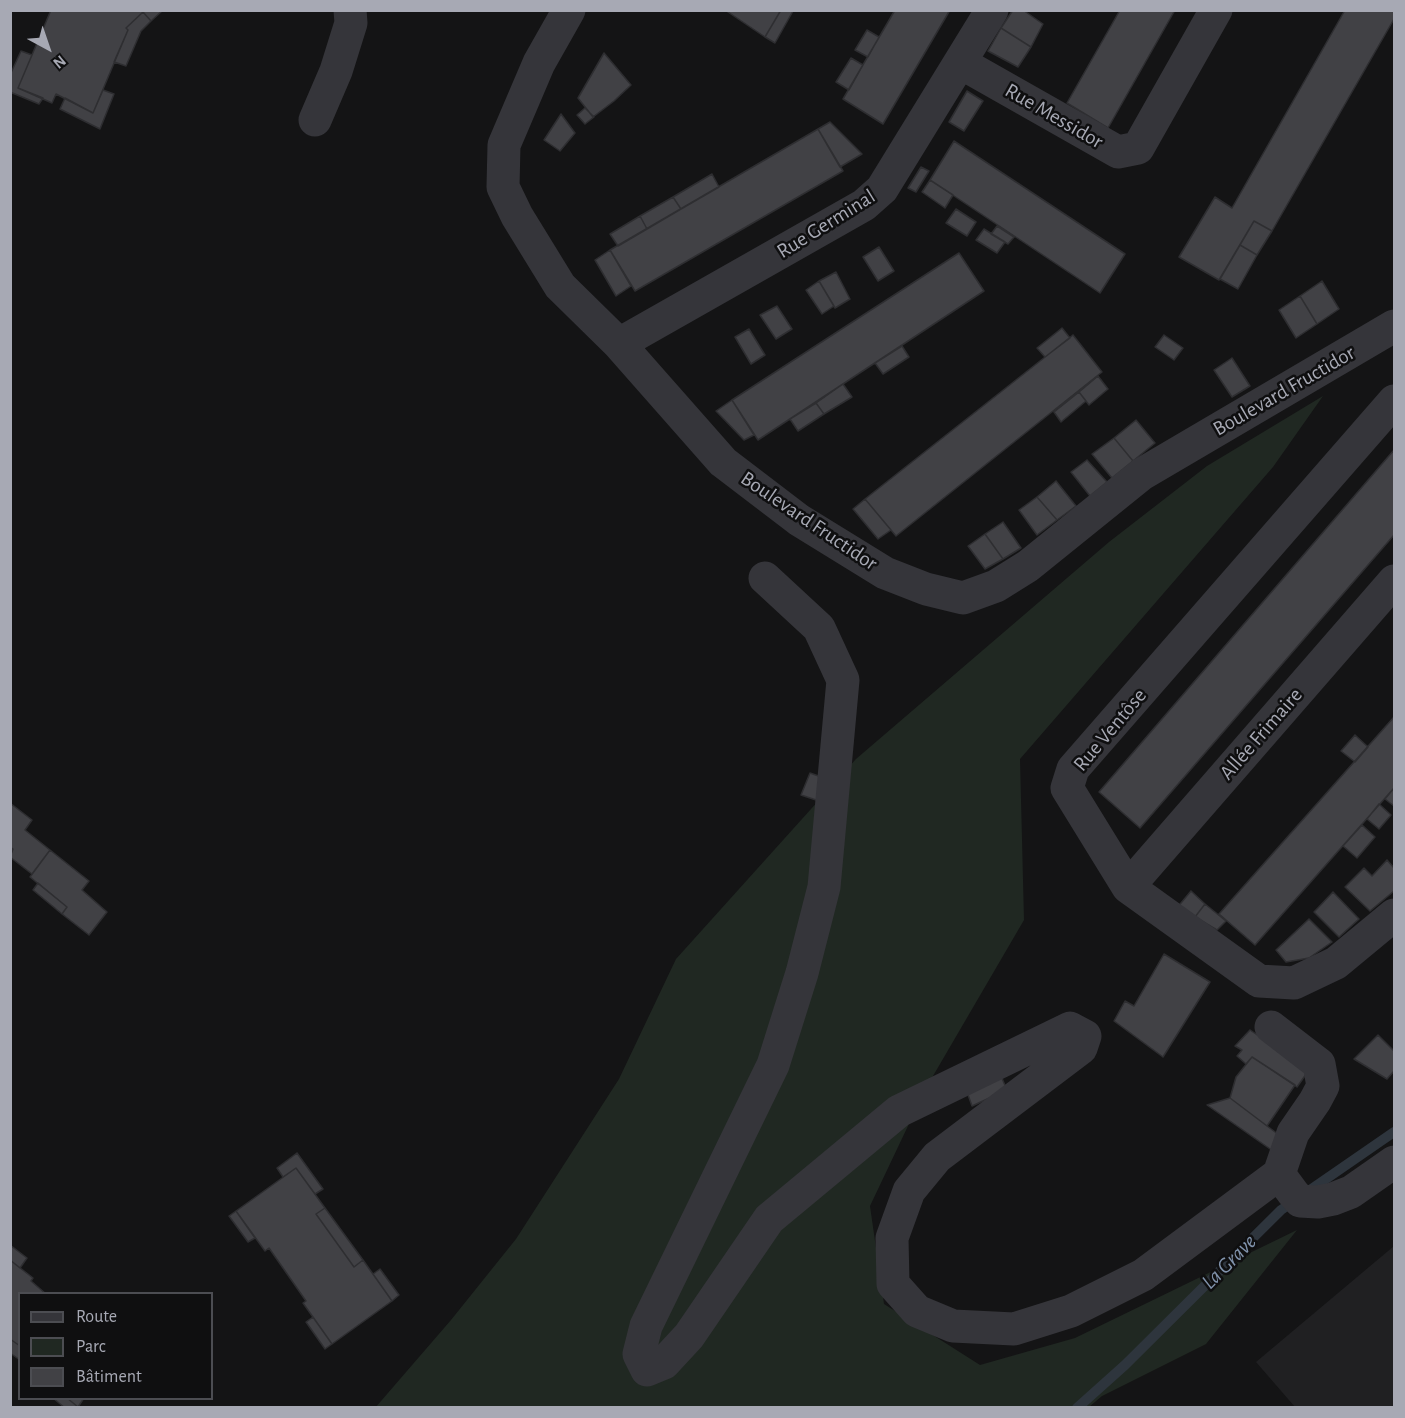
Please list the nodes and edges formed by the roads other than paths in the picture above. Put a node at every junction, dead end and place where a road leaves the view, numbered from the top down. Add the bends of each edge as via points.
1 (350, 10) edge
2 (569, 10) edge
3 (992, 10) edge
4 (1216, 10) edge
5 (961, 63) junction
6 (315, 120) dead end
7 (1395, 326) edge
8 (619, 344) junction
9 (1395, 401) edge
10 (765, 578) dead end
11 (1395, 581) edge
12 (1128, 887) junction
13 (1395, 915) edge
14 (1272, 1027) dead end
15 (1395, 1162) edge
16 (1291, 1190) junction

1 - 6 street via 351,23 336,71
2 - 8 street, Boulevard Fructidor via 539,63 504,145 503,187 560,286
3 - 5 street, Rue Germinal
4 - 5 street, Rue Messidor via 1138,148 1118,152
5 - 8 street, Rue Germinal via 882,189 864,205
7 - 8 street, Boulevard Fructidor via 1142,474 1028,566 963,598 885,573 799,520 723,462
9 - 12 street, Rue Ventôse via 1073,769 1067,788
10 - 16 street via 819,628 843,680 824,887 773,1065 646,1326 639,1354 648,1370 664,1364 689,1336 769,1219 899,1111 1070,1028 1085,1036 1081,1048 937,1157 909,1191 892,1238 893,1284 917,1311 953,1326 1014,1329 1071,1311 1143,1275
11 - 12 street, Allée Frimaire
12 - 13 street, Rue Ventôse via 1258,981 1294,983 1336,963
14 - 16 street via 1318,1064 1323,1086 1293,1133
15 - 16 street via 1334,1199 1318,1202

